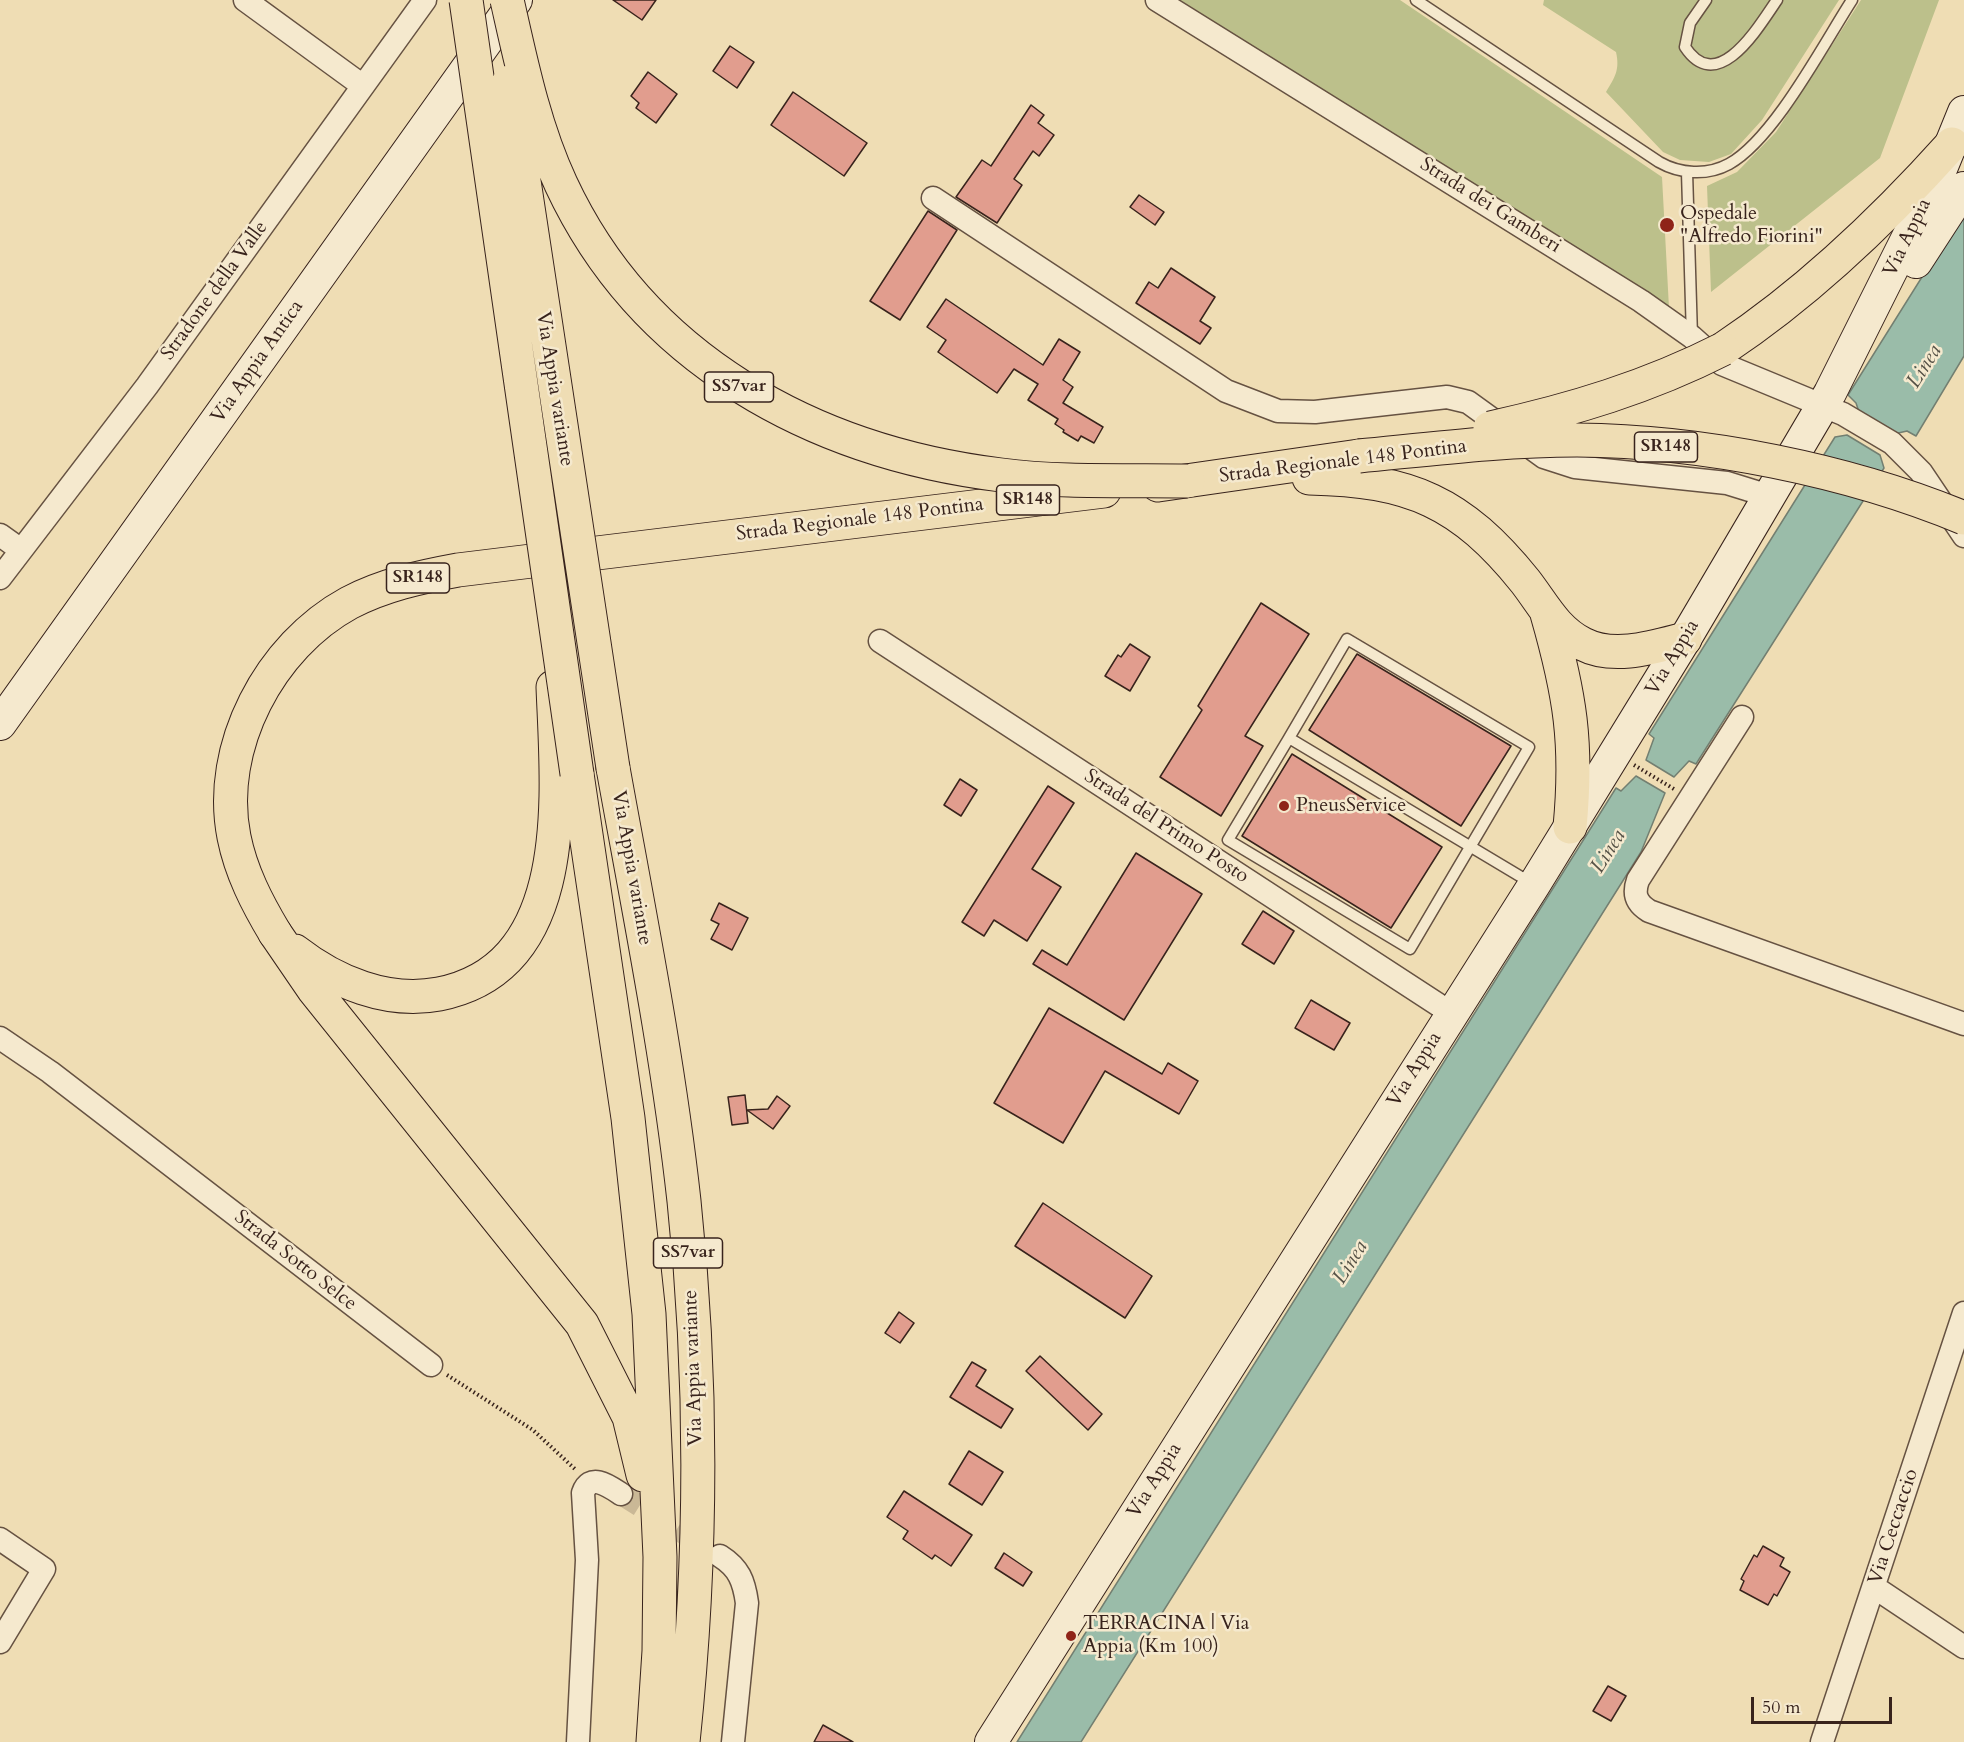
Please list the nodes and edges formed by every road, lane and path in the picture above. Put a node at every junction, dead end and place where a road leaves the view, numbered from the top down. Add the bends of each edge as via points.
1 (245, 0) edge
2 (425, 0) edge
3 (466, 0) edge
4 (497, 0) edge
5 (507, 0) edge
6 (516, 0) edge
7 (1157, 0) edge
8 (1416, 0) edge
9 (1706, 0) edge
10 (1777, 0) edge
11 (1852, 0) edge
12 (363, 86) junction
13 (1964, 112) edge
14 (1952, 144) junction
15 (1687, 172) junction
16 (1964, 188) edge
17 (933, 198) dead end
18 (1692, 337) junction
19 (1832, 404) junction
20 (1359, 456) junction
21 (1188, 481) junction
22 (1769, 496) junction
23 (1964, 518) edge
24 (0, 535) edge
25 (1964, 536) edge
26 (21, 550) junction
27 (0, 578) edge
28 (1547, 614) junction
29 (1685, 639) junction
30 (880, 641) dead end
31 (1742, 717) dead end
32 (0, 724) edge
33 (1289, 738) junction
34 (1639, 767) dead end
35 (566, 777) junction
36 (1671, 787) dead end
37 (1570, 827) junction
38 (1471, 846) junction
39 (1534, 885) junction
40 (275, 933) junction
41 (1451, 1013) junction
42 (1964, 1024) edge
43 (0, 1038) edge
44 (1964, 1313) edge
45 (431, 1365) joint
46 (588, 1484) junction
47 (621, 1494) tunnel mouth
48 (0, 1539) edge
49 (720, 1556) tunnel mouth
50 (1874, 1587) junction
51 (0, 1642) edge
52 (1964, 1647) edge
53 (655, 1729) edge
54 (578, 1742) edge
55 (683, 1742) edge
56 (733, 1742) edge
57 (991, 1742) edge
58 (1822, 1742) edge

1 - 12 street
2 - 12 street, Stradone della Valle
3 - 35 main road, Via Appia variante / SS7var, bridge via 548,569
4 - 55 main road, Via Appia variante / SS7var, bridge via 613,768 662,1040 684,1201 696,1388 696,1514
5 - 21 main road, SS7var, bridge via 544,142 577,215 638,300 672,335 722,376 806,422 924,462 1024,478
6 - 32 main road, Via Appia Antica
7 - 18 street, Strada dei Gamberi via 1641,301
8 - 15 lane via 1659,162
9 - 10 lane via 1690,23 1685,46 1696,60 1714,64 1725,61 1741,48
11 - 15 lane via 1791,95 1754,143 1722,167
12 - 26 street, Stradone della Valle via 147,386
13 - 14 main road, Via Appia
14 - 19 main road, Via Appia
14 - 20 main road, SR148, bridge via 1820,276 1723,349 1652,383 1603,400
15 - 18 lane
16 - 19 main road, Via Appia
17 - 22 street via 1226,391 1278,411 1315,412 1447,397 1468,402 1544,457 1575,467 1727,483
18 - 19 street, Strada dei Gamberi via 1729,368
19 - 22 main road, Via Appia
19 - 25 street via 1902,450
20 - 21 main road, Strada Regionale 148 Pontina / SR148
20 - 23 main road, Strada Regionale 148 Pontina / SR148, bridge via 1533,441 1643,444 1790,466
21 - 28 main road, SR148 via 1343,479 1422,495 1468,523 1510,562
21 - 40 main road, Strada Regionale 148 Pontina / SR148, bridge via 443,573 383,589 350,603 292,649 265,683 246,723 235,764 231,798 234,839 250,888
22 - 29 main road, Via Appia
24 - 26 street
26 - 27 street, Stradone della Valle
28 - 29 main road, SR148 via 1583,644 1608,651
28 - 37 main road, SR148 via 1568,690 1573,732
29 - 37 main road, Via Appia
30 - 41 street, Strada del Primo Posto
31 - 42 street via 1638,880 1635,893 1640,904 1649,911
33 - 38 lane
33 - 38 lane via 1347,639 1529,747
33 - 38 lane via 1228,840 1410,949
34 - 36 path
35 - 40 main road via 539,907 509,958 482,978 432,995 376,992 325,971
35 - 53 main road, Via Appia variante / SS7var via 631,1139 650,1314 660,1557
37 - 39 main road, Via Appia
38 - 39 lane
39 - 41 main road, Via Appia
40 - 53 main road, Strada Regionale 148 Pontina via 314,990 582,1324 629,1417 645,1484 652,1548
41 - 57 main road, Via Appia
43 - 45 street, Strada Sotto Selce via 50,1072
44 - 50 street, Via Ceccaccio
45 - 46 path via 533,1430
46 - 47 street via 600,1482
46 - 54 street via 583,1493 587,1560
48 - 51 street via 44,1569
49 - 56 street via 740,1574 747,1603
50 - 52 street
50 - 58 street, Via Ceccaccio

